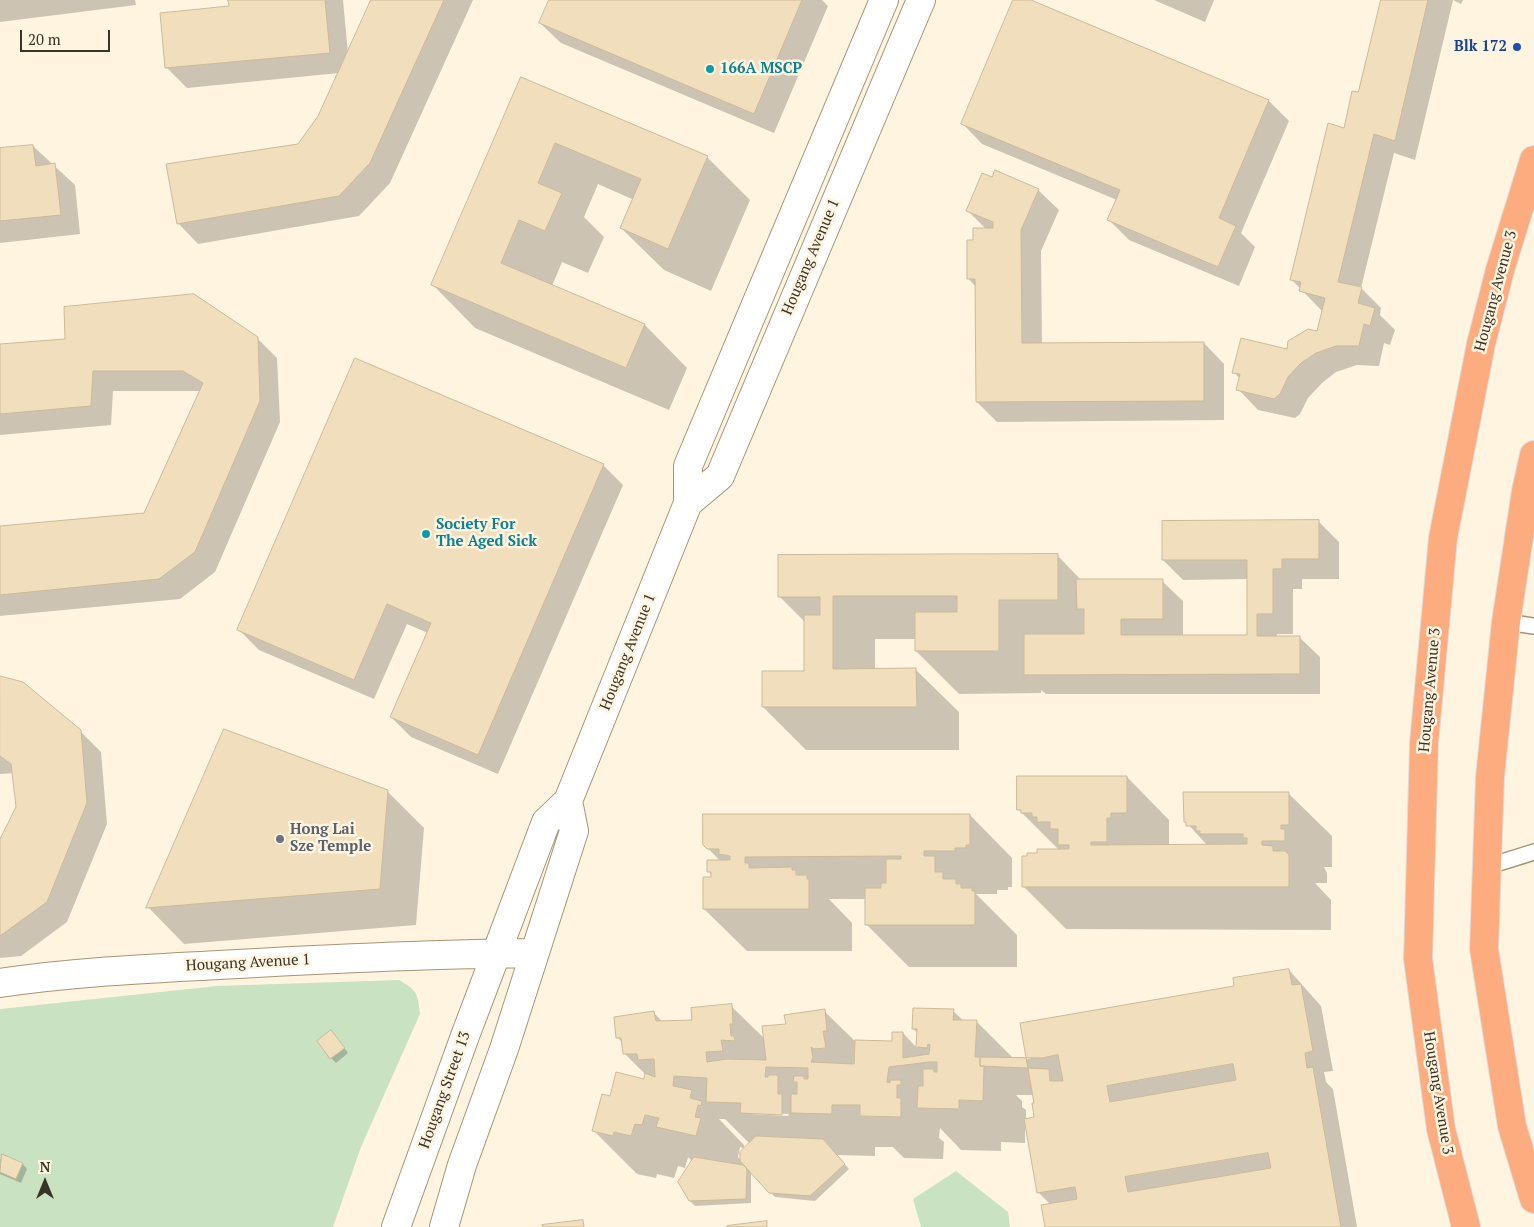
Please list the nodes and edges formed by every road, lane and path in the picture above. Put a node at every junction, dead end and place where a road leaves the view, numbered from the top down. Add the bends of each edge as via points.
1 (884, 0) edge
2 (920, 0) edge
3 (1534, 160) edge
4 (1534, 455) edge
5 (688, 504) junction
6 (1506, 622) junction
7 (1534, 626) edge
8 (568, 801) junction
9 (1534, 852) edge
10 (1486, 867) junction
11 (496, 953) junction
12 (534, 953) junction
13 (0, 983) edge
14 (422, 1153) junction
15 (462, 1165) junction
16 (1534, 1199) edge
17 (396, 1227) edge
18 (444, 1227) edge
19 (1466, 1227) edge

1 - 5 street, Hougang Avenue 1 via 688,466
2 - 5 street, Hougang Avenue 1 via 720,476
3 - 19 highway, Hougang Avenue 3 via 1481,344 1443,538 1424,743 1418,959 1441,1129
4 - 6 highway
5 - 8 street, Hougang Avenue 1
6 - 7 lane
6 - 10 highway via 1490,777
8 - 11 street, Hougang Avenue 1 via 546,822
8 - 12 street via 574,831
9 - 10 lane
10 - 16 highway via 1484,949 1512,1126
11 - 12 street, Hougang Avenue 1
11 - 13 street, Hougang Avenue 1 via 72,973
11 - 14 street, Hougang Street 13
12 - 15 street
14 - 15 street
14 - 17 street, Hougang Street 13
15 - 18 street

